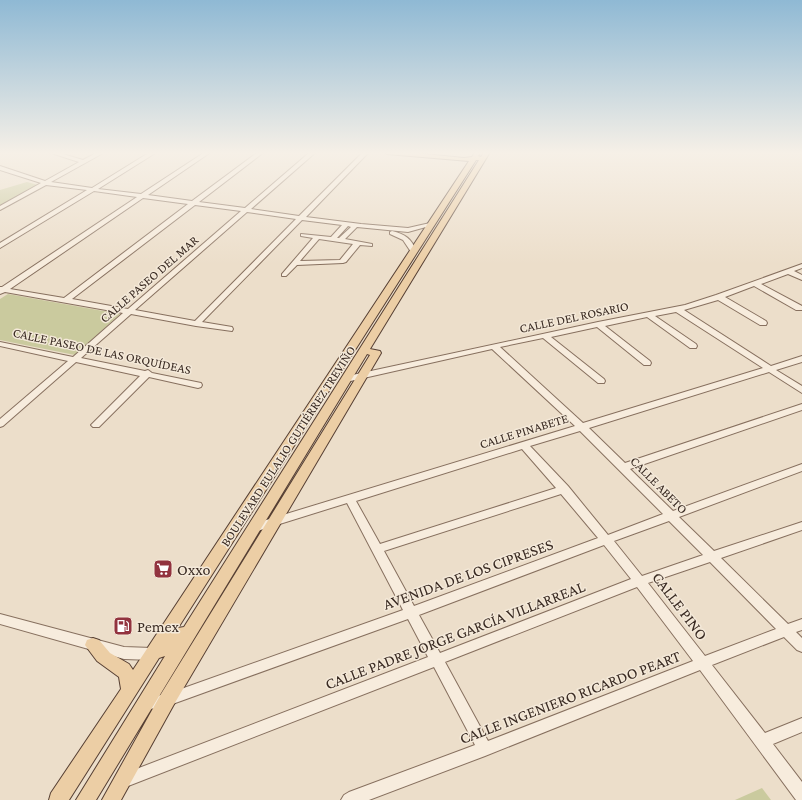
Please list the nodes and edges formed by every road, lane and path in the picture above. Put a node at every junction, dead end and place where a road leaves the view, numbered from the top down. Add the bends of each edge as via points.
1 (34, 189) edge
2 (88, 189) edge
3 (153, 189) edge
4 (212, 189) edge
5 (270, 189) edge
6 (329, 189) edge
7 (453, 189) edge
8 (464, 189) edge
9 (92, 190) junction
10 (142, 197) junction
11 (194, 203) junction
12 (0, 208) edge
13 (246, 210) junction
14 (301, 218) junction
15 (347, 224) junction
16 (430, 224) junction
17 (358, 226) junction
18 (303, 235) dead end
19 (318, 237) junction
20 (333, 239) junction
21 (341, 240) junction
22 (358, 243) junction
23 (370, 245) dead end
24 (0, 246) edge
25 (413, 251) junction
26 (295, 263) junction
27 (802, 266) edge
28 (788, 271) junction
29 (284, 275) dead end
30 (802, 278) edge
31 (754, 283) junction
32 (1, 290) edge
33 (719, 297) junction
34 (65, 302) junction
35 (799, 308) dead end
36 (677, 309) junction
37 (129, 312) junction
38 (647, 314) junction
39 (763, 323) dead end
40 (196, 324) junction
41 (598, 324) junction
42 (229, 329) dead end
43 (545, 336) junction
44 (4, 344) edge
45 (494, 346) junction
46 (693, 346) dead end
47 (0, 351) edge
48 (365, 351) junction
49 (76, 358) junction
50 (802, 359) edge
51 (647, 363) dead end
52 (772, 369) junction
53 (148, 373) junction
54 (363, 376) junction
55 (346, 379) junction
56 (602, 381) dead end
57 (198, 385) dead end
58 (802, 390) edge
59 (802, 407) edge
60 (0, 424) edge
61 (96, 425) dead end
62 (582, 427) junction
63 (523, 444) junction
64 (802, 467) edge
65 (622, 468) junction
66 (564, 489) junction
67 (349, 498) junction
68 (670, 516) junction
69 (276, 521) junction
70 (802, 526) edge
71 (254, 528) junction
72 (607, 539) junction
73 (377, 549) junction
74 (712, 556) junction
75 (640, 581) junction
76 (412, 612) junction
77 (0, 618) edge
78 (196, 620) junction
79 (802, 624) edge
80 (787, 630) junction
81 (93, 645) junction
82 (802, 646) edge
83 (152, 654) junction
84 (436, 660) junction
85 (703, 664) junction
86 (129, 690) junction
87 (167, 700) junction
88 (144, 704) junction
89 (802, 725) edge
90 (763, 741) junction
91 (485, 749) junction
92 (122, 782) junction
93 (802, 795) edge
94 (58, 800) edge
95 (85, 800) edge
96 (111, 800) edge
97 (350, 800) edge

1 - 12 street
2 - 9 street
3 - 10 street
4 - 11 street
5 - 13 street, CALLE PASEO DEL MAR
6 - 14 street
7 - 16 main road, BOULEVARD EULALIO GUTIÉRREZ TREVIÑO
8 - 48 main road, BOULEVARD EULALIO GUTIÉRREZ TREVIÑO
9 - 10 street
9 - 24 street
10 - 11 street
10 - 32 street
11 - 13 street
11 - 34 street
13 - 14 street
13 - 37 street, CALLE PASEO DEL MAR
14 - 15 street
14 - 40 street
15 - 17 street
15 - 20 street
16 - 17 street via 408,230
16 - 25 main road, BOULEVARD EULALIO GUTIÉRREZ TREVIÑO
17 - 21 street
17 - 25 street via 403,236 409,241
18 - 19 street
19 - 20 street
19 - 26 street
20 - 21 street
21 - 22 street
22 - 23 street
22 - 26 street via 341,262
25 - 83 main road, BOULEVARD EULALIO GUTIÉRREZ TREVIÑO
26 - 29 street
27 - 28 street, CALLE DEL ROSARIO
28 - 30 street
28 - 31 street, CALLE DEL ROSARIO
31 - 33 street, CALLE DEL ROSARIO
31 - 35 street
32 - 34 street
33 - 36 street, CALLE DEL ROSARIO
33 - 39 street
34 - 37 street
36 - 38 street, CALLE DEL ROSARIO
36 - 52 street
37 - 40 street
37 - 49 street, CALLE PASEO DEL MAR
38 - 41 street, CALLE DEL ROSARIO
38 - 46 street
40 - 42 street
41 - 43 street, CALLE DEL ROSARIO
41 - 51 street
43 - 45 street, CALLE DEL ROSARIO
43 - 56 street
44 - 47 street
44 - 49 street, CALLE PASEO DE LAS ORQUÍDEAS
45 - 54 street, CALLE DEL ROSARIO
45 - 62 street, CALLE ABETO
48 - 54 main road, BOULEVARD EULALIO GUTIÉRREZ TREVIÑO via 376,353
48 - 55 main road, BOULEVARD EULALIO GUTIÉRREZ TREVIÑO
49 - 53 street, CALLE PASEO DE LAS ORQUÍDEAS
49 - 60 street, CALLE PASEO DEL MAR
50 - 52 street, CALLE PINABETE
52 - 58 street
52 - 62 street, CALLE PINABETE
53 - 57 street, CALLE PASEO DE LAS ORQUÍDEAS
53 - 61 street
54 - 55 street, CALLE DEL ROSARIO
54 - 69 main road, BOULEVARD EULALIO GUTIÉRREZ TREVIÑO
55 - 71 main road, BOULEVARD EULALIO GUTIÉRREZ TREVIÑO
59 - 65 street
62 - 63 street, CALLE PINABETE
62 - 65 street, CALLE ABETO
63 - 66 street, CALLE PINO
63 - 67 street, CALLE PINABETE
64 - 68 street, AVENIDA DE LOS CIPRESES
65 - 68 street, CALLE ABETO
66 - 72 street, CALLE PINO
66 - 73 street
67 - 69 street, CALLE PINABETE
67 - 73 street
68 - 72 street, AVENIDA DE LOS CIPRESES
68 - 74 street, CALLE ABETO
69 - 71 street, CALLE PINABETE
69 - 87 main road, BOULEVARD EULALIO GUTIÉRREZ TREVIÑO
70 - 74 street, CALLE PADRE JORGE GARCÍA VILLARREAL
71 - 78 main road, BOULEVARD EULALIO GUTIÉRREZ TREVIÑO
72 - 75 street, CALLE PINO
72 - 76 street, AVENIDA DE LOS CIPRESES
73 - 76 street
74 - 75 street, CALLE PADRE JORGE GARCÍA VILLARREAL
74 - 80 street, CALLE ABETO
75 - 84 street, CALLE PADRE JORGE GARCÍA VILLARREAL
75 - 85 street, CALLE PINO
76 - 84 street
76 - 87 street, AVENIDA DE LOS CIPRESES
77 - 81 street
78 - 83 main road via 171,646
78 - 88 main road, BOULEVARD EULALIO GUTIÉRREZ TREVIÑO
79 - 80 street, CALLE INGENIERO RICARDO PEART
80 - 82 street, CALLE ABETO
80 - 85 street, CALLE INGENIERO RICARDO PEART
81 - 83 street via 124,653
81 - 86 main road via 106,659 122,667 127,674
83 - 86 main road, BOULEVARD EULALIO GUTIÉRREZ TREVIÑO
84 - 91 street
84 - 92 street, CALLE PADRE JORGE GARCÍA VILLARREAL
85 - 90 street, CALLE PINO
85 - 91 street, CALLE INGENIERO RICARDO PEART
86 - 94 main road, BOULEVARD EULALIO GUTIÉRREZ TREVIÑO
87 - 88 street, AVENIDA DE LOS CIPRESES
87 - 92 main road, BOULEVARD EULALIO GUTIÉRREZ TREVIÑO
88 - 95 main road, BOULEVARD EULALIO GUTIÉRREZ TREVIÑO
89 - 90 street
90 - 93 street, CALLE PINO
91 - 97 street, CALLE INGENIERO RICARDO PEART
92 - 96 main road, BOULEVARD EULALIO GUTIÉRREZ TREVIÑO

